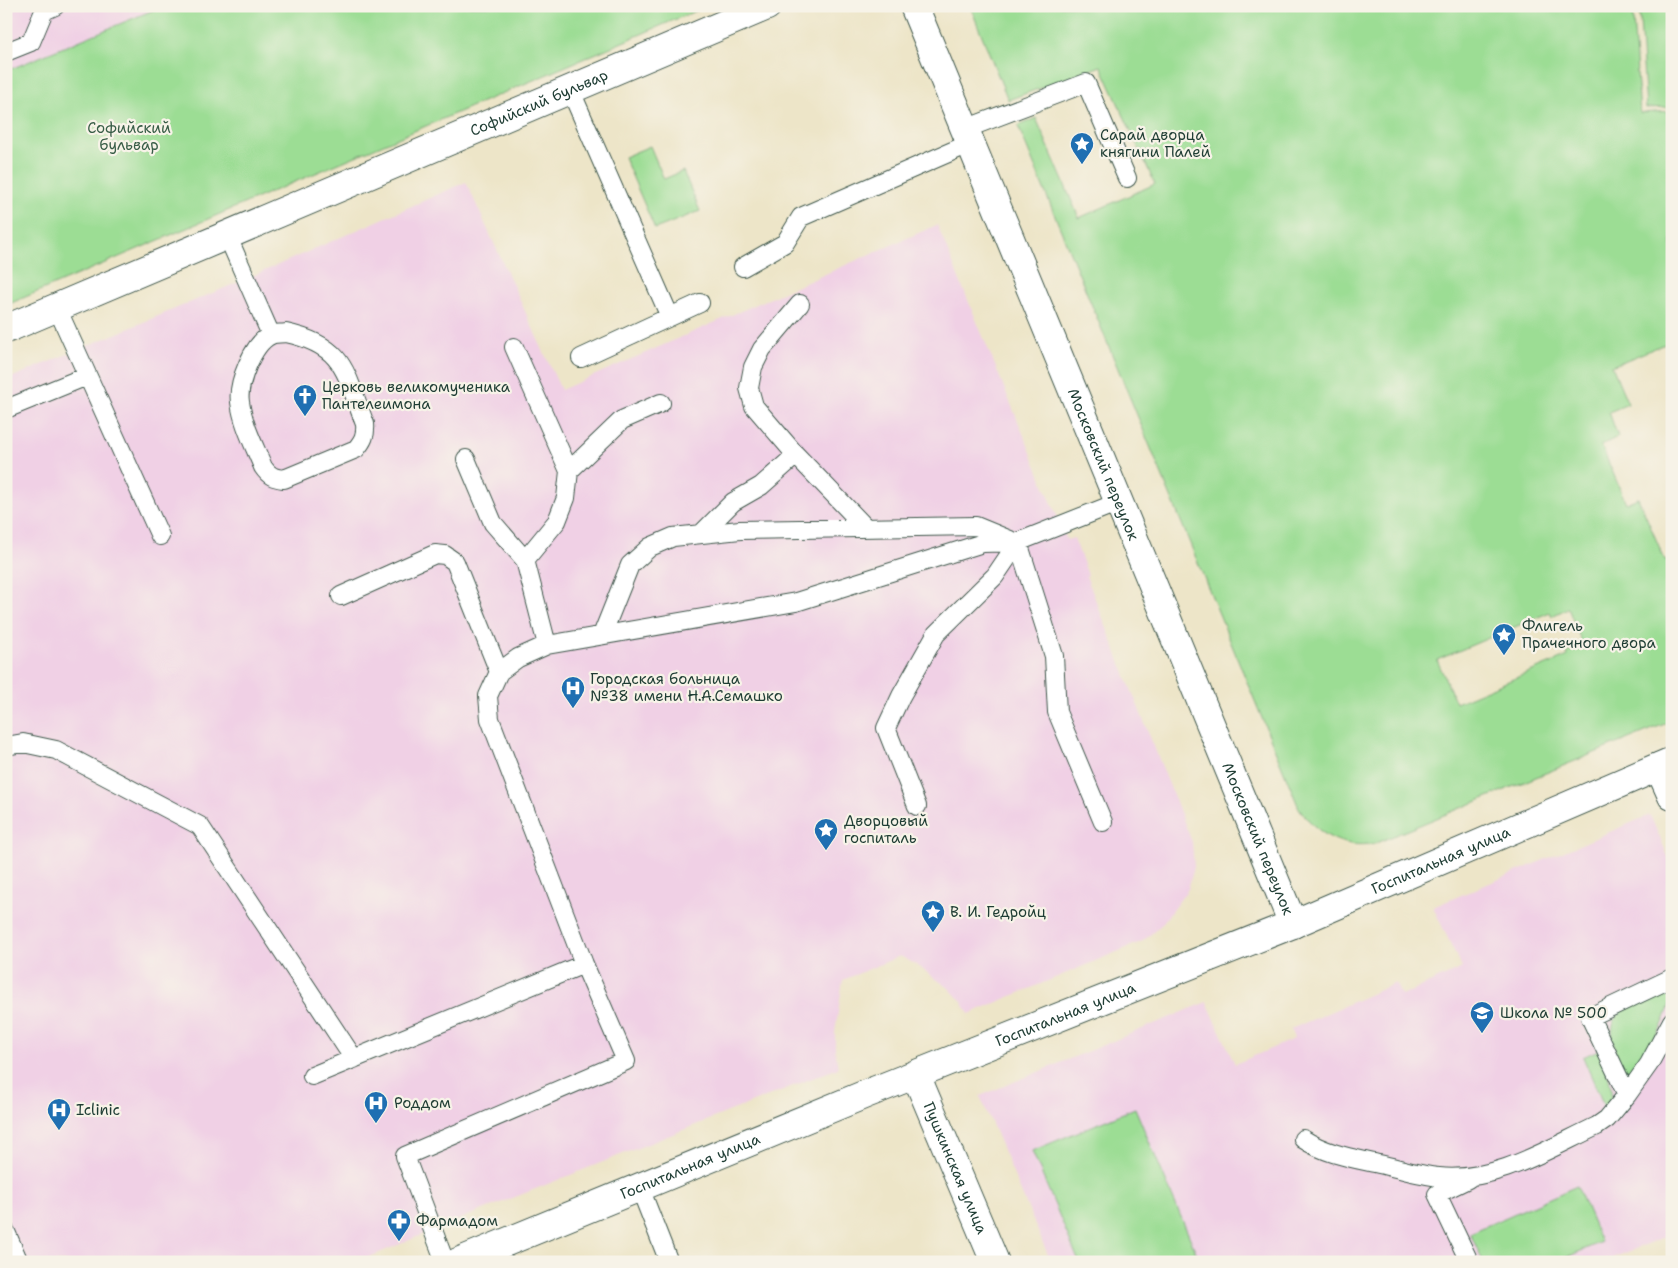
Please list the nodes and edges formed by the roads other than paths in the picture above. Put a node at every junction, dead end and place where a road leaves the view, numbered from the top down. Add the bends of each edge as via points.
1 (55, 6) edge
2 (767, 6) edge
3 (914, 6) edge
4 (6, 52) edge
5 (570, 89) junction
6 (968, 136) junction
7 (1127, 178) dead end
8 (227, 236) junction
9 (743, 267) dead end
10 (700, 303) dead end
11 (800, 304) dead end
12 (57, 308) junction
13 (670, 317) junction
14 (6, 329) edge
15 (271, 335) junction
16 (514, 347) dead end
17 (580, 358) dead end
18 (87, 376) junction
19 (661, 403) dead end
20 (6, 409) edge
21 (796, 455) junction
22 (466, 459) dead end
23 (569, 471) junction
24 (1119, 502) junction
25 (866, 528) junction
26 (701, 534) junction
27 (160, 536) dead end
28 (1018, 542) junction
29 (525, 560) junction
30 (341, 596) dead end
31 (602, 635) junction
32 (547, 645) junction
33 (498, 672) junction
34 (6, 746) edge
35 (1666, 764) edge
36 (1672, 796) edge
37 (917, 806) dead end
38 (1103, 822) dead end
39 (1293, 924) junction
40 (584, 964) junction
41 (1672, 978) edge
42 (1672, 1022) edge
43 (354, 1059) junction
44 (916, 1075) junction
45 (312, 1076) dead end
46 (1626, 1095) junction
47 (1303, 1139) dead end
48 (1476, 1176) junction
49 (640, 1188) junction
50 (6, 1232) edge
51 (1467, 1257) dead end
52 (19, 1262) edge
53 (445, 1262) edge
54 (458, 1262) edge
55 (669, 1262) edge
56 (995, 1262) edge

1 - 4 lane via 44,11 31,42
2 - 5 main road, Софийский бульвар
3 - 6 main road, Московский переулок
5 - 8 main road, Софийский бульвар
5 - 13 lane
6 - 7 lane via 1086,83
6 - 9 lane via 801,217 785,244
6 - 24 main road, Московский переулок
8 - 12 main road, Софийский бульвар
8 - 15 lane
10 - 13 lane
11 - 21 lane via 762,349 753,366 749,388 754,406
12 - 14 main road, Софийский бульвар
12 - 18 lane
13 - 17 lane
15 - 15 lane via 286,333 307,338 336,357 344,369 366,432 356,449 284,479 268,474 263,468 239,400 250,359
16 - 23 lane
18 - 20 lane
18 - 27 lane
19 - 23 lane via 622,420
21 - 25 lane
21 - 26 lane via 761,486 733,502
22 - 29 lane via 493,523
23 - 29 lane via 566,498 557,521
24 - 28 lane
24 - 39 main road, Московский переулок
25 - 26 lane via 740,530
25 - 28 lane via 976,526
26 - 31 lane via 673,537 650,547 630,565
28 - 31 lane via 983,543 796,602
28 - 37 lane via 995,576 936,634 886,728
28 - 38 lane via 1054,656 1056,712
29 - 32 lane
30 - 33 lane via 435,554 445,555 455,562
31 - 32 lane
32 - 33 lane via 518,658
33 - 40 lane via 488,696 490,720
34 - 43 lane via 23,743 56,750 200,826
35 - 36 main road
35 - 39 main road, Госпитальная улица
39 - 44 main road, Госпитальная улица
40 - 43 lane
40 - 53 lane via 626,1061 405,1156
41 - 46 lane via 1590,1017
42 - 46 lane via 1649,1064
43 - 45 lane
44 - 49 main road, Госпитальная улица
44 - 56 main road, Пушкинская улица
46 - 48 lane via 1597,1126 1501,1170
47 - 48 lane via 1330,1153 1406,1170 1440,1177
48 - 51 lane via 1437,1194
49 - 54 main road, Госпитальная улица
49 - 55 lane
50 - 52 lane

